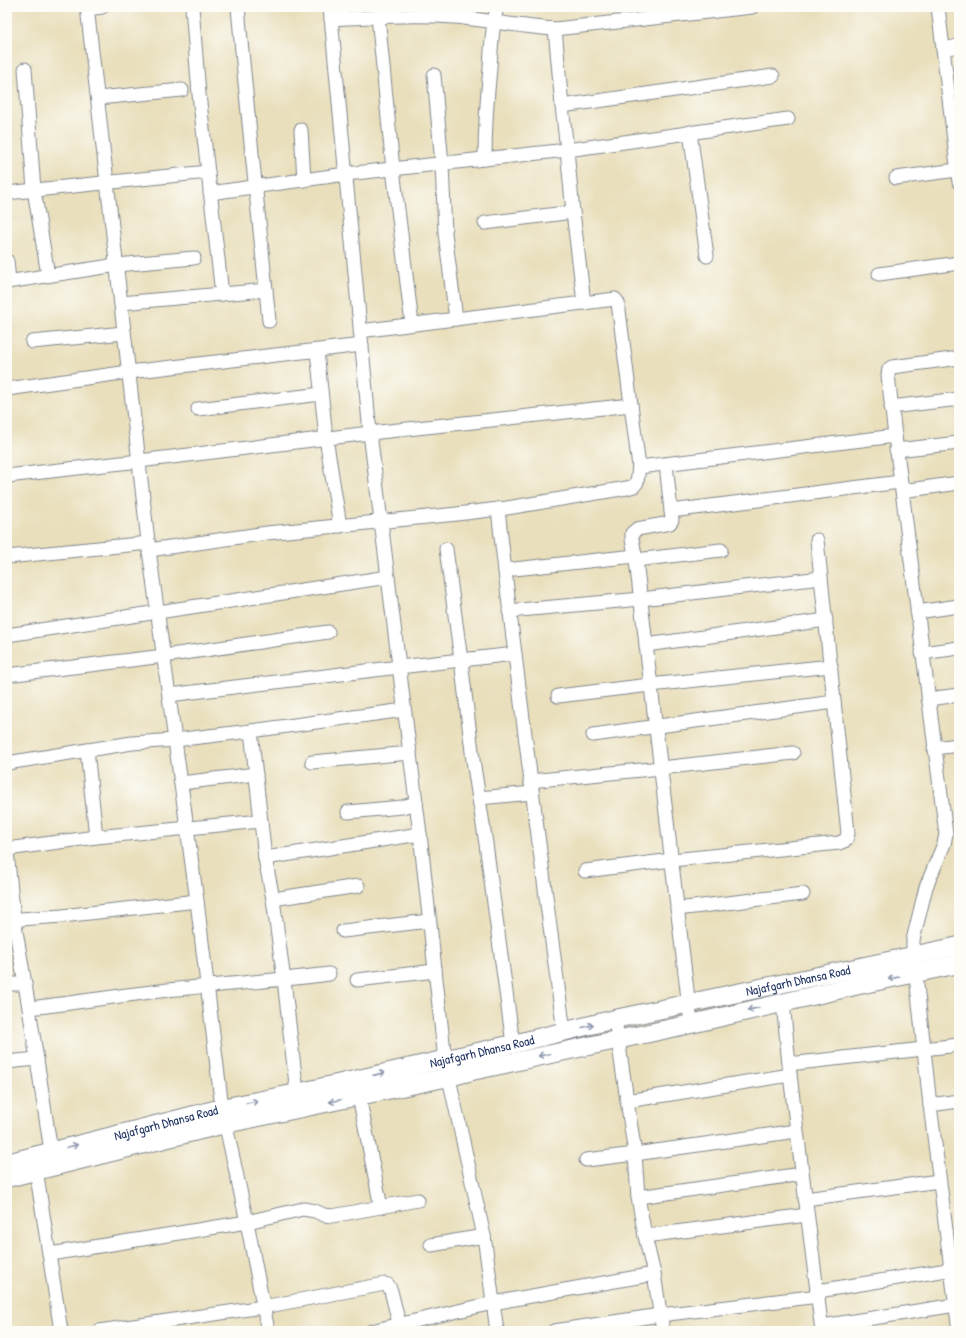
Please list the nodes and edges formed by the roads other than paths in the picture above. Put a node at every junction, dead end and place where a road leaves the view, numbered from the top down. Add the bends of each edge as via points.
1 (102, 7) edge
2 (192, 7) edge
3 (238, 7) edge
4 (497, 7) edge
5 (752, 7) edge
6 (938, 7) edge
7 (87, 8) edge
8 (331, 13) edge
9 (378, 16) junction
10 (494, 22) junction
11 (555, 29) junction
12 (959, 46) edge
13 (943, 49) junction
14 (25, 69) dead end
15 (434, 75) dead end
16 (773, 76) dead end
17 (182, 90) dead end
18 (98, 98) junction
19 (562, 106) junction
20 (788, 119) dead end
21 (301, 130) dead end
22 (690, 132) junction
23 (567, 150) junction
24 (485, 160) junction
25 (442, 164) junction
26 (393, 169) junction
27 (208, 172) junction
28 (346, 174) junction
29 (958, 176) edge
30 (896, 178) dead end
31 (304, 180) junction
32 (107, 181) junction
33 (255, 187) junction
34 (34, 190) junction
35 (7, 193) edge
36 (210, 193) junction
37 (573, 212) junction
38 (485, 222) dead end
39 (707, 256) dead end
40 (194, 258) dead end
41 (7, 261) edge
42 (959, 263) edge
43 (117, 265) junction
44 (879, 274) dead end
45 (48, 275) junction
46 (8, 281) edge
47 (266, 290) junction
48 (222, 294) junction
49 (584, 303) junction
50 (121, 304) junction
51 (456, 319) junction
52 (269, 321) dead end
53 (412, 324) junction
54 (360, 331) junction
55 (124, 333) junction
56 (32, 342) dead end
57 (362, 346) junction
58 (317, 351) junction
59 (959, 358) edge
60 (129, 372) junction
61 (7, 388) edge
62 (321, 394) junction
63 (959, 399) edge
64 (631, 405) junction
65 (892, 408) junction
66 (198, 409) dead end
67 (370, 433) junction
68 (894, 436) junction
69 (326, 438) junction
70 (959, 442) edge
71 (896, 450) junction
72 (139, 462) junction
73 (666, 464) junction
74 (639, 467) junction
75 (7, 476) edge
76 (959, 483) edge
77 (901, 487) junction
78 (498, 509) junction
79 (671, 511) junction
80 (380, 521) junction
81 (340, 526) junction
82 (817, 540) dead end
83 (149, 546) junction
84 (446, 550) dead end
85 (721, 550) dead end
86 (7, 557) edge
87 (635, 558) junction
88 (505, 570) junction
89 (388, 577) junction
90 (821, 578) junction
91 (640, 599) junction
92 (959, 606) edge
93 (509, 611) junction
94 (158, 612) junction
95 (917, 612) junction
96 (826, 620) junction
97 (328, 632) dead end
98 (7, 635) edge
99 (646, 645) junction
100 (959, 648) edge
101 (922, 653) junction
102 (515, 654) junction
103 (164, 656) junction
104 (461, 660) junction
105 (830, 666) junction
106 (399, 667) junction
107 (7, 675) edge
108 (650, 685) junction
109 (169, 695) junction
110 (959, 695) edge
111 (558, 696) dead end
112 (928, 699) junction
113 (834, 702) junction
114 (404, 710) junction
115 (655, 727) junction
116 (251, 731) junction
117 (592, 735) dead end
118 (175, 740) junction
119 (959, 745) edge
120 (934, 748) junction
121 (87, 750) junction
122 (410, 753) junction
123 (793, 753) dead end
124 (312, 762) dead end
125 (7, 763) edge
126 (660, 768) junction
127 (256, 774) junction
128 (181, 783) junction
129 (531, 787) junction
130 (479, 798) junction
131 (416, 803) junction
132 (348, 812) dead end
133 (262, 821) junction
134 (187, 828) junction
135 (420, 834) junction
136 (96, 837) junction
137 (7, 851) edge
138 (265, 858) junction
139 (672, 860) junction
140 (585, 871) dead end
141 (358, 886) dead end
142 (803, 894) dead end
143 (273, 899) junction
144 (197, 901) junction
145 (678, 909) junction
146 (11, 920) edge
147 (429, 921) junction
148 (343, 932) dead end
149 (959, 946) edge
150 (913, 956) junction
151 (959, 964) edge
152 (435, 971) junction
153 (329, 974) dead end
154 (916, 974) junction
155 (284, 980) junction
156 (358, 980) dead end
157 (7, 984) edge
158 (24, 984) junction
159 (206, 986) junction
160 (783, 1002) junction
161 (689, 1004) junction
162 (29, 1008) junction
163 (615, 1019) junction
164 (692, 1024) junction
165 (564, 1032) junction
166 (618, 1040) junction
167 (513, 1044) junction
168 (959, 1045) edge
169 (924, 1048) junction
170 (37, 1059) junction
171 (7, 1062) edge
172 (447, 1068) junction
173 (789, 1069) junction
174 (297, 1093) junction
175 (359, 1096) junction
176 (628, 1100) junction
177 (959, 1101) edge
178 (930, 1105) junction
179 (223, 1116) junction
180 (796, 1131) junction
181 (51, 1151) junction
182 (635, 1154) junction
183 (586, 1160) dead end
184 (7, 1163) edge
185 (35, 1163) junction
186 (802, 1174) junction
187 (7, 1178) edge
188 (939, 1181) junction
189 (638, 1197) junction
190 (805, 1199) junction
191 (418, 1200) dead end
192 (381, 1207) junction
193 (807, 1215) junction
194 (247, 1222) junction
195 (484, 1236) junction
196 (645, 1236) junction
197 (431, 1245) dead end
198 (50, 1254) junction
199 (955, 1269) edge
200 (654, 1274) junction
201 (818, 1294) junction
202 (492, 1303) junction
203 (956, 1305) junction
204 (263, 1307) junction
205 (660, 1315) junction
206 (401, 1328) edge
207 (822, 1328) edge
208 (61, 1331) edge
209 (99, 1331) edge
210 (268, 1331) edge
211 (371, 1331) edge
212 (497, 1331) edge
213 (554, 1331) edge
214 (663, 1331) edge
215 (959, 1331) edge

1 - 7 street
2 - 27 street
3 - 33 street
4 - 10 street
5 - 11 street
6 - 13 street
7 - 18 street
8 - 9 street
8 - 28 street
9 - 10 street via 453,17
9 - 26 street
10 - 11 street via 528,28
10 - 24 street
11 - 19 street
12 - 13 street
13 - 29 street
14 - 34 street
15 - 25 street
16 - 19 street
17 - 18 street
18 - 32 street
19 - 23 street
20 - 22 street
21 - 31 street
22 - 23 street
22 - 39 street
23 - 24 street
23 - 37 street
24 - 25 street
25 - 26 street
25 - 51 street via 445,233
26 - 28 street
26 - 53 street
27 - 32 street
27 - 36 street
28 - 31 street
28 - 54 street
29 - 30 street
31 - 33 street
32 - 34 street
32 - 43 street
33 - 36 street
33 - 47 street
34 - 35 street
34 - 45 street
36 - 48 street
37 - 38 street
37 - 49 street
40 - 43 street
41 - 46 street
42 - 44 street
43 - 45 street
43 - 50 street
45 - 46 street
47 - 48 street
47 - 52 street
48 - 50 street
49 - 51 street
49 - 64 street via 611,299 618,303
50 - 55 street
51 - 53 street
53 - 54 street
54 - 57 street
55 - 56 street
55 - 60 street
57 - 58 street
57 - 67 street
58 - 60 street
58 - 62 street
59 - 65 street via 888,369
60 - 61 street
60 - 72 street
62 - 66 street
62 - 69 street
63 - 65 street
64 - 67 street
64 - 74 street
65 - 68 street
67 - 69 street
67 - 80 street
68 - 71 street
68 - 73 street
69 - 72 street
69 - 81 street
70 - 71 street
71 - 77 street
72 - 75 street
72 - 83 street
73 - 74 street
73 - 79 street
74 - 78 street via 634,486
76 - 77 street
77 - 79 street
77 - 95 street
78 - 80 street
78 - 88 street
79 - 87 street via 670,523 637,529 632,533
80 - 81 street
80 - 89 street
81 - 83 street
82 - 90 street
83 - 86 street
83 - 94 street
84 - 104 street
85 - 87 street
87 - 88 street
87 - 91 street
88 - 93 street
89 - 94 street
89 - 106 street
90 - 91 street
90 - 96 street
91 - 93 street
91 - 99 street
92 - 95 street
93 - 102 street
94 - 98 street
94 - 103 street
95 - 101 street
96 - 99 street
96 - 105 street
97 - 103 street
99 - 108 street
100 - 101 street
101 - 112 street
102 - 104 street
102 - 129 street
103 - 107 street
103 - 109 street
104 - 106 street
104 - 130 street
105 - 108 street
105 - 113 street
106 - 109 street
106 - 114 street
108 - 111 street
108 - 115 street
109 - 118 street
110 - 112 street
112 - 120 street
113 - 115 street
113 - 139 street via 848,833 846,840 839,843
114 - 116 street
114 - 122 street
115 - 117 street
115 - 126 street
116 - 118 street
116 - 127 street
118 - 121 street
118 - 128 street
119 - 120 street
120 - 150 street via 946,834 926,887 913,940
121 - 125 street
121 - 136 street
122 - 124 street
122 - 131 street
123 - 126 street
126 - 129 street
126 - 139 street
127 - 128 street
127 - 133 street
128 - 134 street
129 - 130 street
129 - 165 street
130 - 167 street
131 - 132 street via 402,807
131 - 135 street
133 - 134 street
133 - 138 street
134 - 136 street
134 - 144 street
135 - 138 street
135 - 147 street
136 - 137 street
137 - 146 street
138 - 143 street
139 - 140 street
139 - 145 street
141 - 143 street
142 - 145 street
143 - 155 street
144 - 146 street
144 - 159 street
145 - 161 street
146 - 158 street
147 - 148 street
147 - 152 street
149 - 150 main road, Najafgarh Dhansa Road
150 - 154 street
150 - 161 main road, Najafgarh Dhansa Road
151 - 154 main road, Najafgarh Dhansa Road
152 - 156 street
152 - 172 street
153 - 155 street
154 -> 160 main road, Najafgarh Dhansa Road
154 - 169 street
155 - 159 street
155 - 174 street
157 - 158 street
158 - 162 street
159 - 162 street
159 - 179 street
160 -> 164 main road, Najafgarh Dhansa Road
160 - 173 street
161 - 163 main road, Najafgarh Dhansa Road
161 - 164 street
162 - 170 street
165 -> 163 main road, Najafgarh Dhansa Road
163 - 166 street
164 - 166 main road, Najafgarh Dhansa Road
165 - 167 main road, Najafgarh Dhansa Road
166 -> 172 main road, Najafgarh Dhansa Road via 472,1071
166 - 176 street
167 - 172 main road, Najafgarh Dhansa Road
168 - 169 street
169 - 173 street
169 - 178 street
170 - 171 street
170 - 181 street
174 -> 172 main road, Najafgarh Dhansa Road
172 - 175 main road, Najafgarh Dhansa Road
172 - 195 street
173 - 176 street
173 - 180 street
179 -> 174 main road, Najafgarh Dhansa Road
175 -> 179 main road, Najafgarh Dhansa Road
175 - 192 street
176 - 182 street
177 - 178 street
178 - 188 street
181 -> 179 main road, Najafgarh Dhansa Road
179 - 185 main road, Najafgarh Dhansa Road
179 - 194 street
180 - 182 street
180 - 186 street
181 - 185 main road, Najafgarh Dhansa Road
182 - 183 street
182 - 189 street
184 - 185 main road, Najafgarh Dhansa Road
185 - 187 main road, Najafgarh Dhansa Road
185 - 198 street
186 - 189 street
186 - 190 street
188 - 190 street
188 - 199 street
189 - 196 street
190 - 193 street
191 - 192 street
192 - 194 street via 332,1216 303,1209
193 - 196 street
193 - 201 street
194 - 198 street
194 - 204 street
195 - 197 street
195 - 202 street
196 - 200 street
198 - 208 street
199 - 201 street
199 - 203 street
200 - 202 street
200 - 205 street
201 - 205 street
201 - 207 street
202 - 206 street
202 - 212 street
203 - 207 street
203 - 215 street
204 - 206 street via 384,1284 391,1291
204 - 209 street
204 - 210 street
205 - 213 street
205 - 214 street
206 - 211 street

